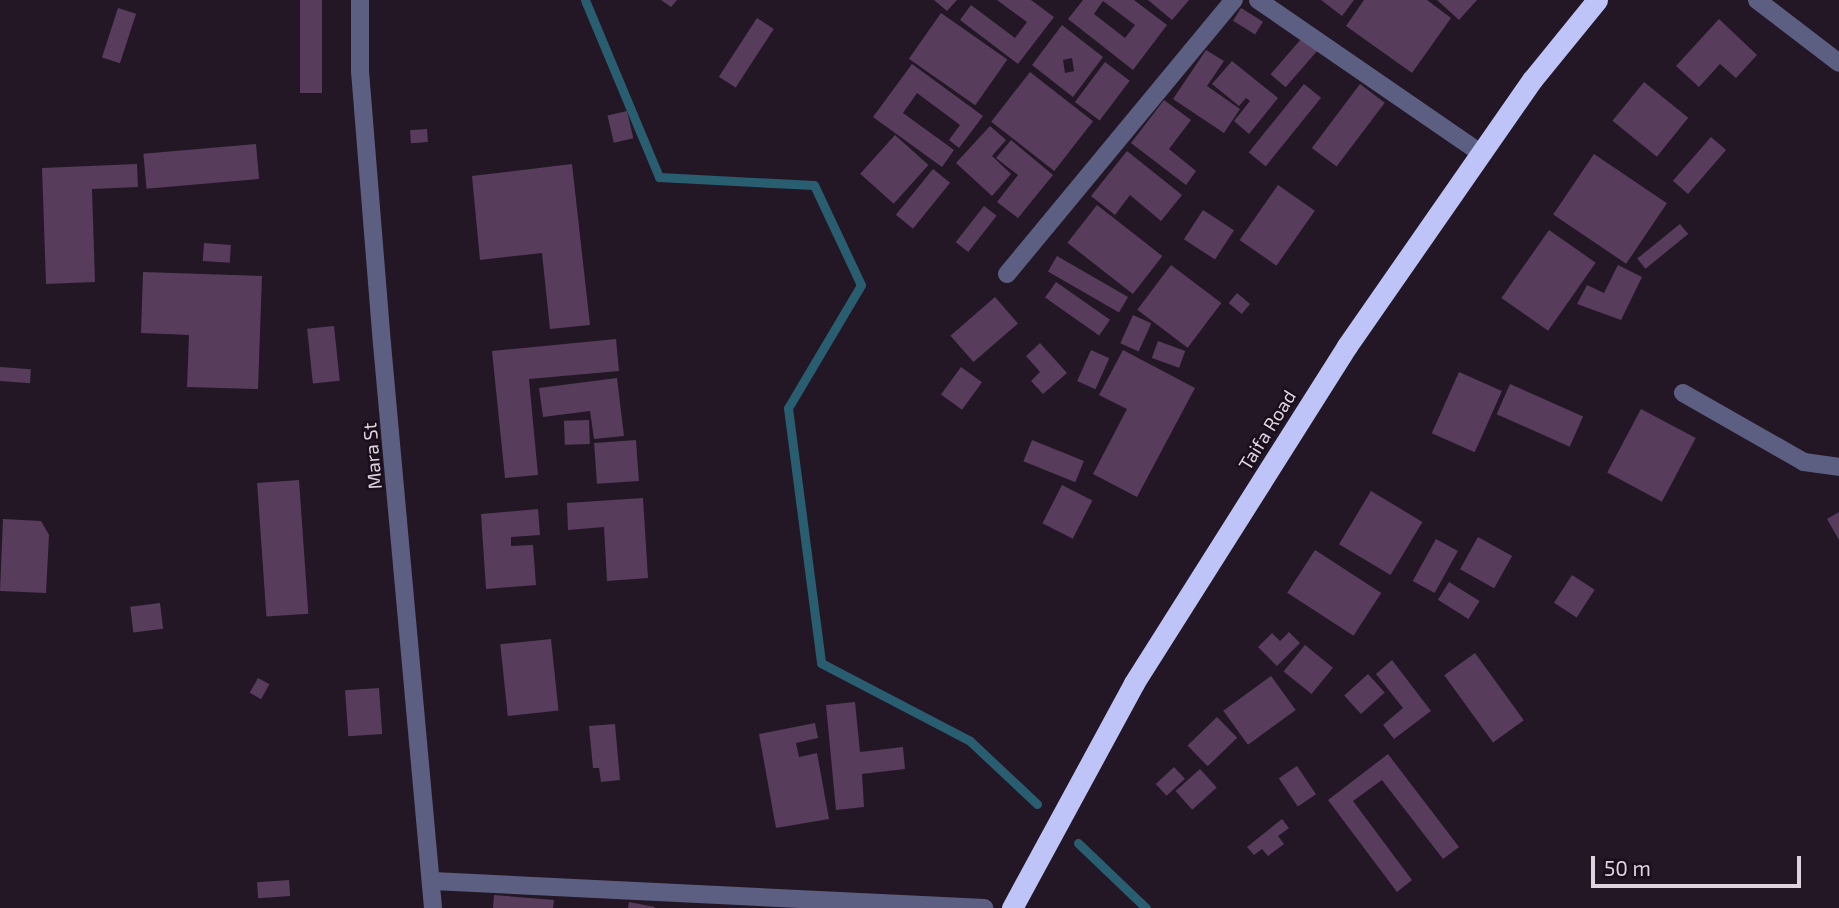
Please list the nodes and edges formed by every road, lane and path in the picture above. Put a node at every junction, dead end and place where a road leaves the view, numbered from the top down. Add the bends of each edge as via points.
1 (360, 0) edge
2 (1234, 0) edge
3 (1258, 0) edge
4 (1597, 0) edge
5 (1757, 0) edge
6 (1839, 64) edge
7 (1482, 154) junction
8 (1007, 274) dead end
9 (1683, 393) dead end
10 (1839, 467) edge
11 (433, 881) junction
12 (433, 908) edge
13 (984, 908) edge
14 (1012, 908) edge

1 - 11 street, Mara St via 360,71 380,317
2 - 8 street
3 - 7 street
4 - 7 highway, Taifa Road via 1532,80
5 - 6 street
7 - 14 highway, Taifa Road via 1347,346 1134,683
9 - 10 street via 1804,461
11 - 12 street, Mara St
11 - 13 street

